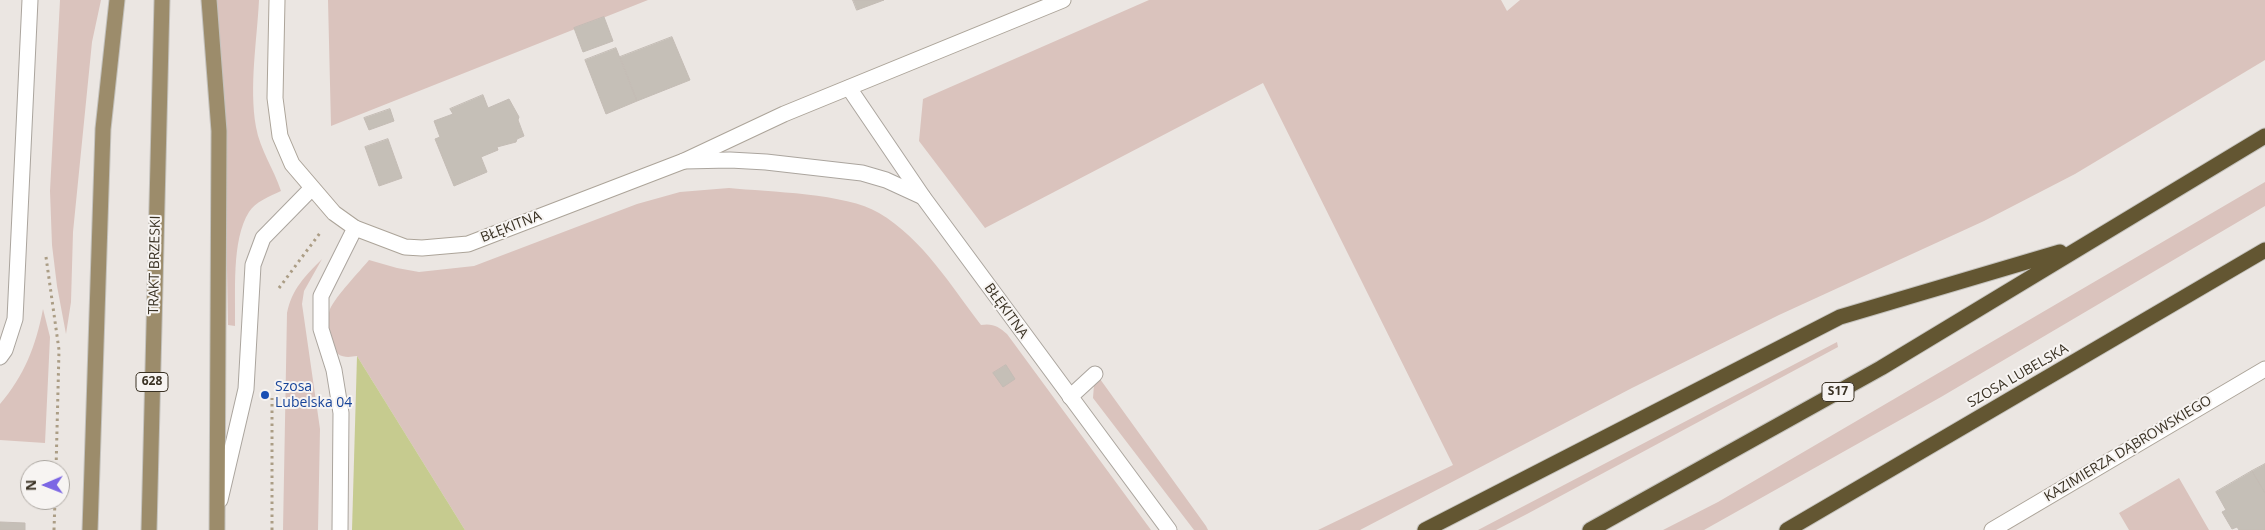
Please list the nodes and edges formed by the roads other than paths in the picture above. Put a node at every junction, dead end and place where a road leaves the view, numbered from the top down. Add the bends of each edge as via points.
1 (30, 0) edge
2 (117, 0) edge
3 (162, 0) edge
4 (209, 0) edge
5 (277, 0) edge
6 (1063, 0) edge
7 (849, 88) junction
8 (2265, 136) edge
9 (684, 161) junction
10 (311, 190) junction
11 (923, 197) junction
12 (355, 228) junction
13 (2081, 246) junction
14 (2265, 250) edge
15 (0, 357) edge
16 (2265, 369) edge
17 (1095, 374) dead end
18 (1070, 397) junction
19 (218, 509) junction
20 (90, 530) edge
21 (149, 530) edge
22 (217, 530) edge
23 (340, 530) edge
24 (1168, 530) edge
25 (1425, 530) edge
26 (1590, 530) edge
27 (1787, 530) edge
28 (1992, 530) edge

1 - 15 street via 15,319
2 - 20 main road via 104,129
3 - 21 main road, TRAKT BRZESKI / 628
4 - 19 main road via 220,131
5 - 10 street, BŁĘKITNA via 275,98 280,136 292,164
6 - 7 street, BŁĘKITNA
7 - 9 street, BŁĘKITNA via 784,114
7 - 11 street, BŁĘKITNA
8 - 13 highway, S17
9 - 11 street via 757,162 862,173
9 - 12 street, BŁĘKITNA via 468,244 442,248 405,246
10 - 12 street, BŁĘKITNA
10 - 19 street via 263,238 253,265 246,389
11 - 18 street, BŁĘKITNA
12 - 23 street via 321,296 321,329 334,370 341,413
13 - 25 highway via 1840,317
13 - 26 highway, S17 via 1881,368
14 - 27 highway, SZOSA LUBELSKA
16 - 28 street, KAZIMIERZA DĄBROWSKIEGO
17 - 18 street
18 - 24 street, BŁĘKITNA
19 - 22 main road

